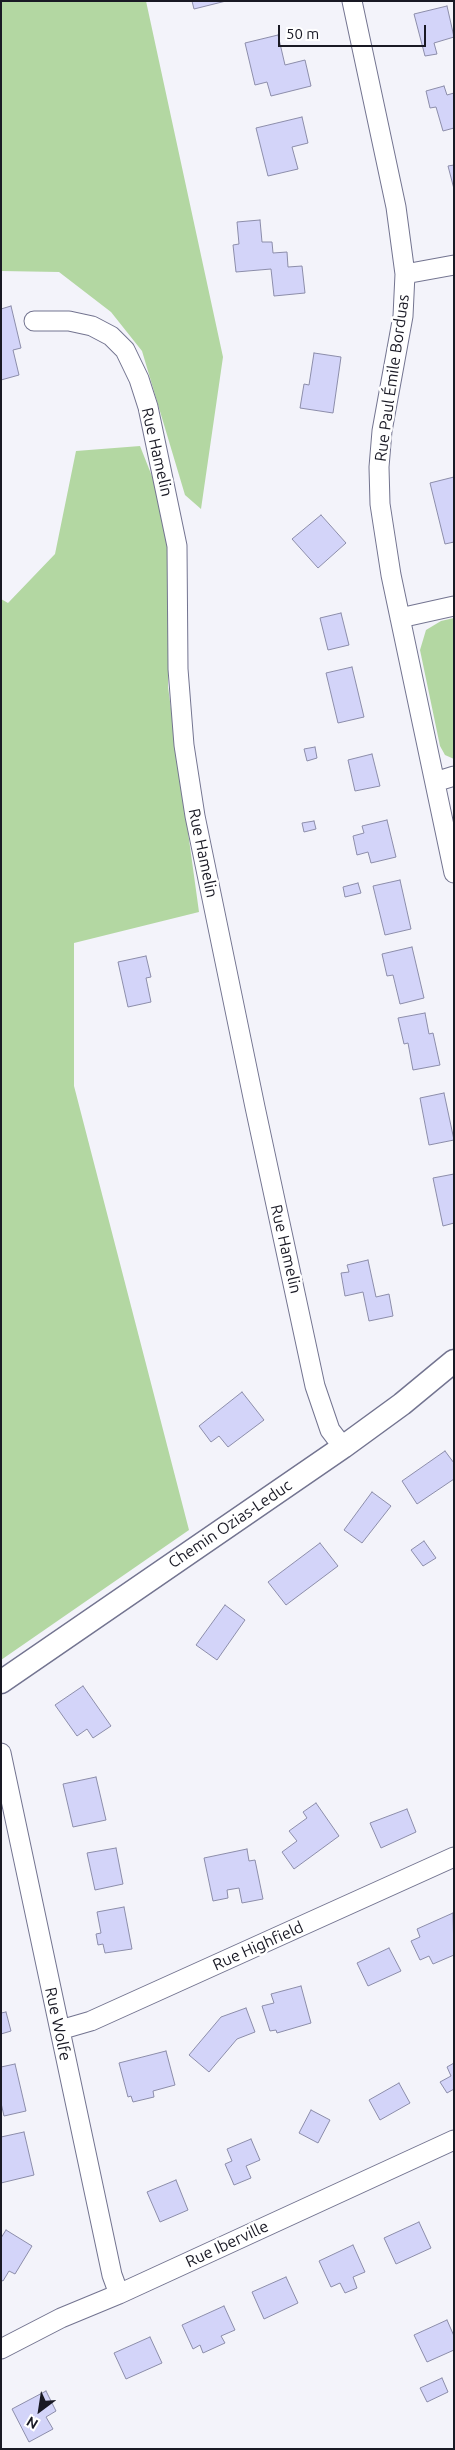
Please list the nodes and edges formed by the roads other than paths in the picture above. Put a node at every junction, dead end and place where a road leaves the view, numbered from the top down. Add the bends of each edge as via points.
1 (352, 1) edge
2 (454, 265) edge
3 (405, 274) junction
4 (34, 321) dead end
5 (454, 606) edge
6 (400, 618) junction
7 (454, 776) edge
8 (435, 782) junction
9 (454, 873) edge
10 (454, 1361) edge
11 (343, 1446) junction
12 (1, 1682) edge
13 (1, 1753) edge
14 (454, 1857) edge
15 (60, 2030) junction
16 (453, 2142) edge
17 (119, 2294) junction
18 (1, 2349) edge

1 - 3 street, Rue Paul Émile Borduas via 398,214
2 - 3 street
3 - 6 street, Rue Paul Émile Borduas via 403,316 382,431 379,467 383,521
4 - 11 street, Rue Hamelin via 69,321 92,326 110,336 125,350 148,407 177,546 178,669 184,745 196,816 315,1386 330,1430
5 - 6 street
6 - 8 street, Rue Paul Émile Borduas
7 - 8 street
8 - 9 street, Rue Paul Émile Borduas
10 - 11 street, Chemin Ozias-Leduc via 402,1404
11 - 12 street, Chemin Ozias-Leduc
13 - 15 street, Rue Wolfe
14 - 15 street, Rue Highfield via 91,2020
15 - 17 street, Rue Wolfe via 112,2275
16 - 17 street, Rue Iberville
17 - 18 street, Rue Iberville via 61,2318

